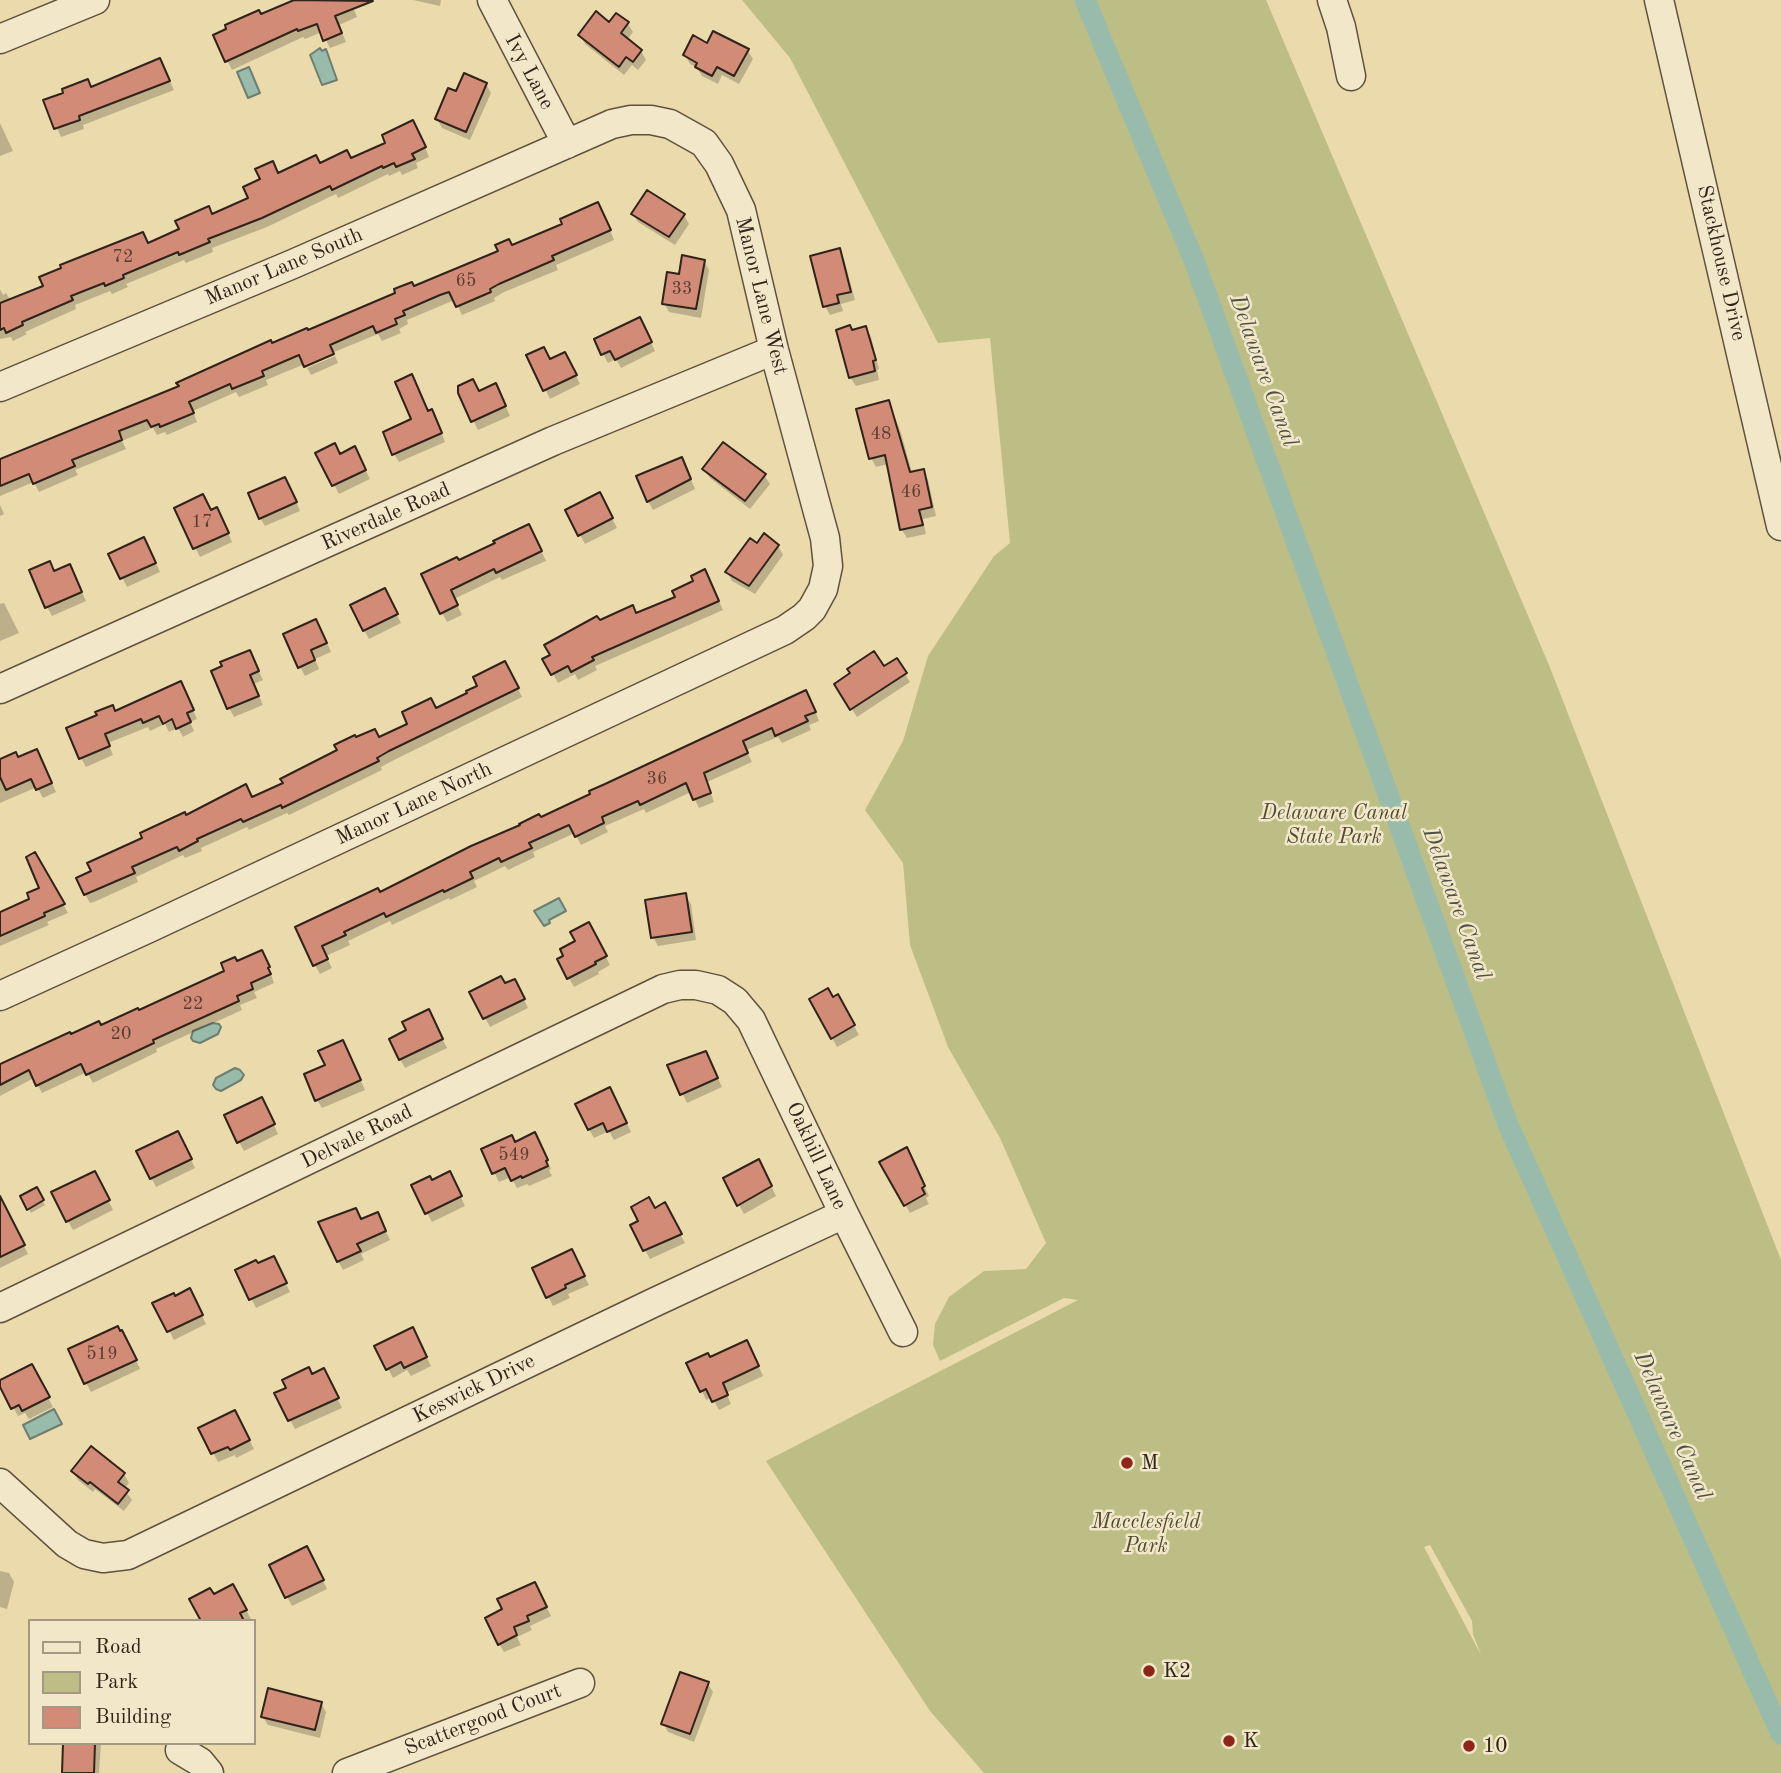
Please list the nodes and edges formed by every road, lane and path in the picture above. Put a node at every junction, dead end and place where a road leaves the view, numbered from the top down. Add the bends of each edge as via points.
1 (95, 0) edge
2 (492, 0) edge
3 (1332, 0) edge
4 (1659, 0) edge
5 (29, 13) edge
6 (0, 39) edge
7 (1351, 76) dead end
8 (567, 144) junction
9 (774, 350) junction
10 (0, 387) edge
11 (1781, 526) edge
12 (819, 598) joint
13 (0, 689) edge
14 (718, 990) joint
15 (0, 996) edge
16 (844, 1214) junction
17 (0, 1308) edge
18 (903, 1332) dead end
19 (0, 1483) edge
20 (580, 1683) dead end
21 (180, 1750) dead end
22 (209, 1773) edge
23 (347, 1773) edge

1 - 5 street
2 - 8 street, Ivy Lane
3 - 7 street
4 - 11 street, Stackhouse Drive
5 - 6 street
8 - 9 street, Manor Lane West via 631,120 670,124 704,143 741,210
8 - 10 street, Manor Lane South
9 - 12 street, Manor Lane West via 827,549 826,578
9 - 13 street, Riverdale Road via 553,441
12 - 15 street, Manor Lane North via 804,617 785,630
14 - 16 street, Oakhill Lane via 751,1020
14 - 17 street, Delvale Road via 696,985 663,989
16 - 18 street, Oakhill Lane
16 - 19 street, Keswick Drive via 128,1555 103,1558 84,1554
20 - 23 street, Scattergood Court
21 - 22 street

